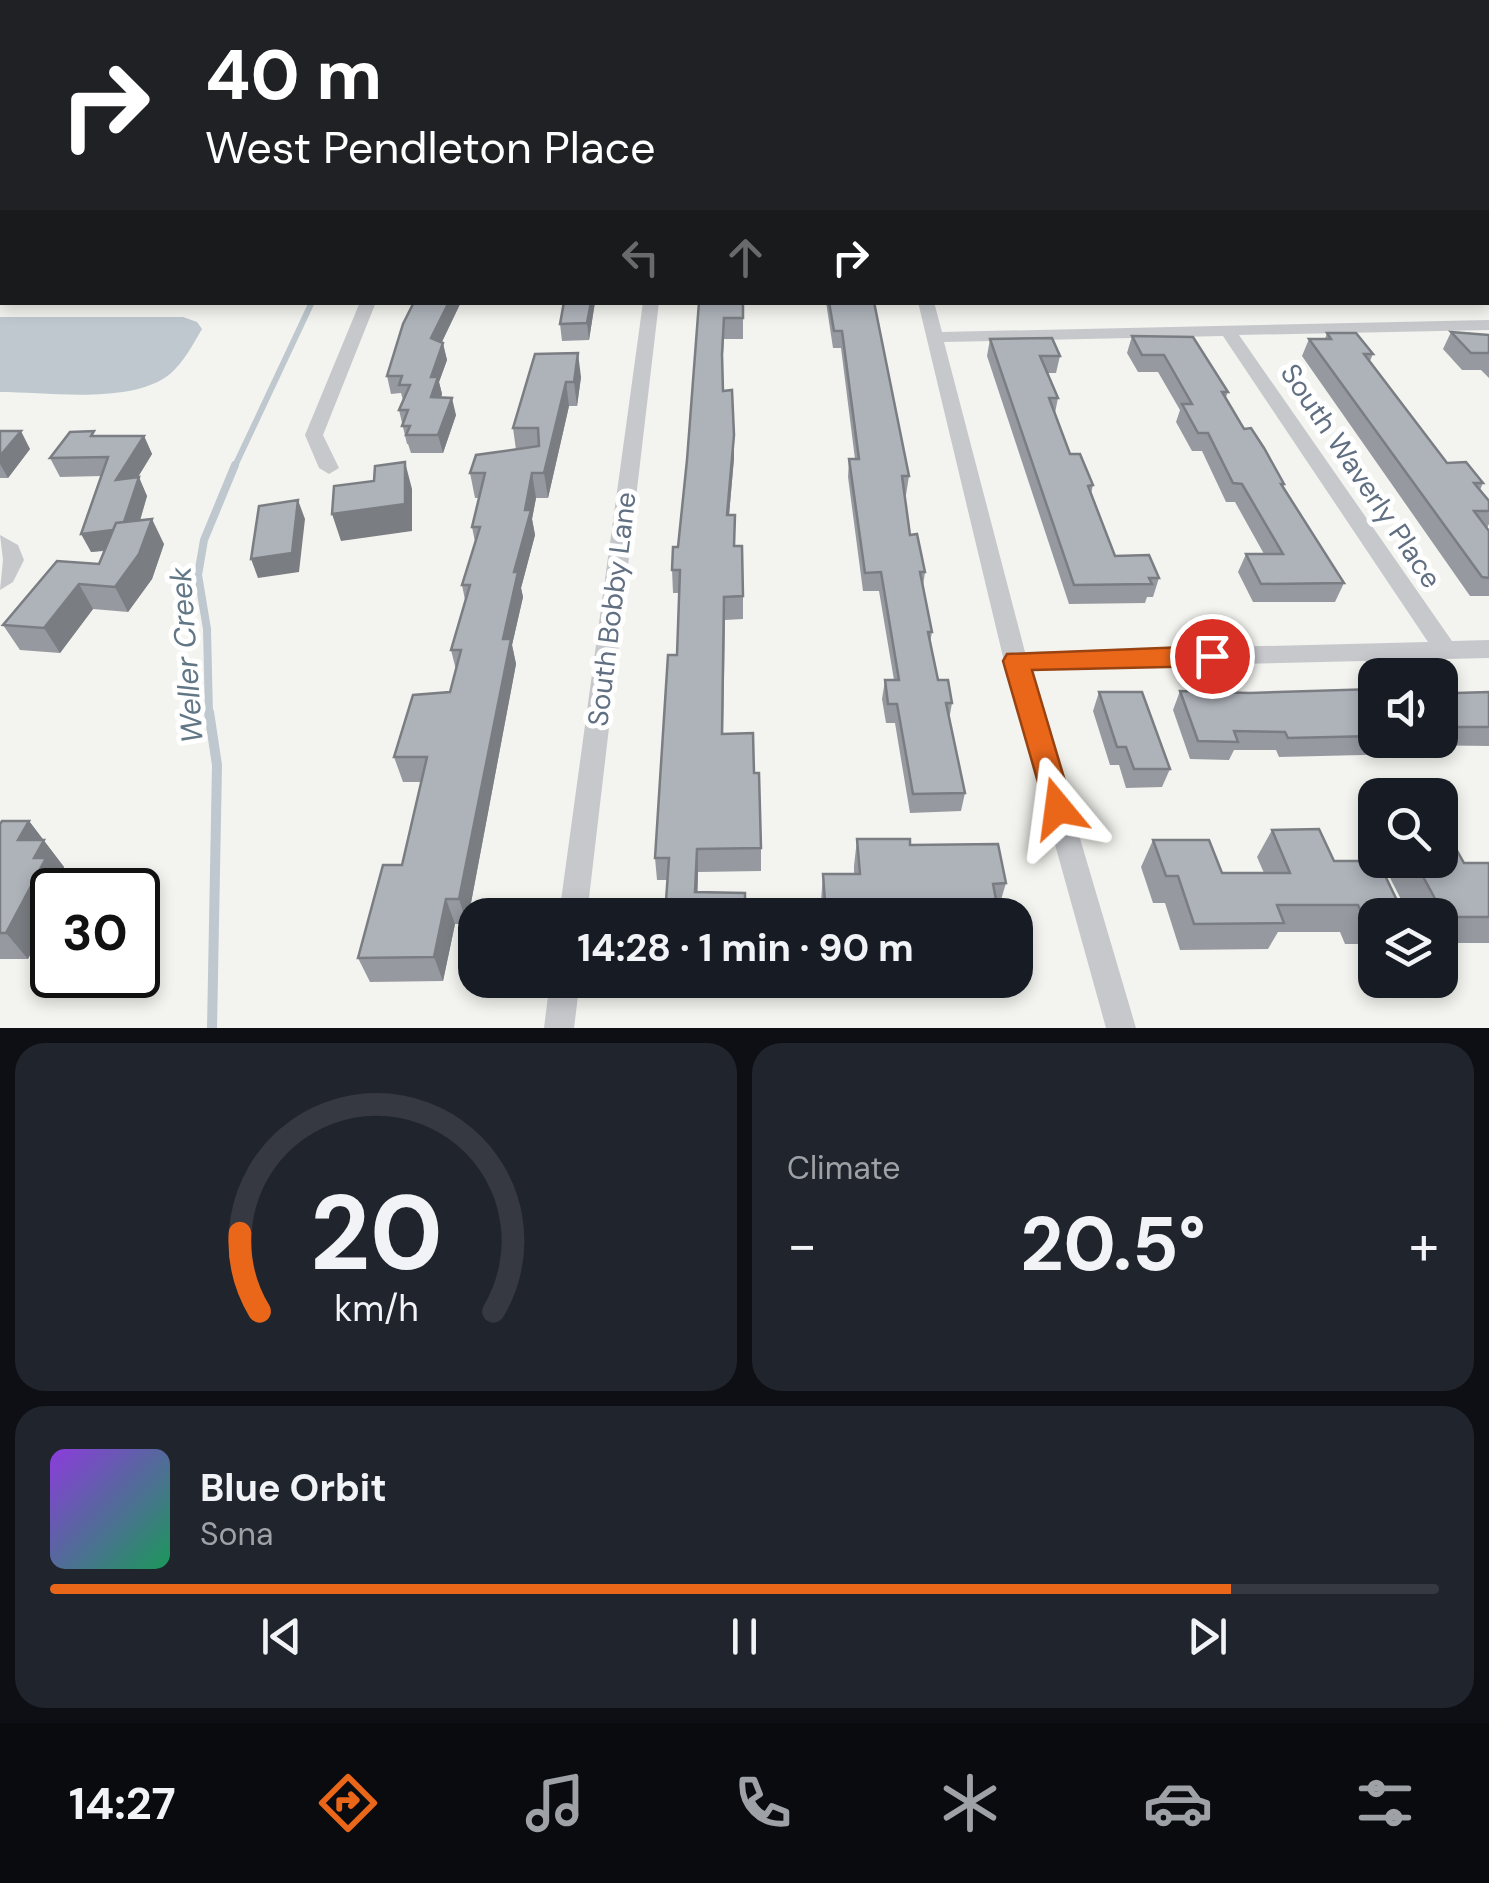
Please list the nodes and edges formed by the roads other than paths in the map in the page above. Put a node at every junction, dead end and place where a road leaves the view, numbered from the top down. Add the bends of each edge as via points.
1 (367, 305) edge
2 (651, 305) edge
3 (927, 305) edge
4 (1489, 325) edge
5 (1230, 332) junction
6 (937, 338) junction
7 (329, 468) dead end
8 (0, 542) edge
9 (0, 582) edge
10 (1489, 649) edge
11 (1446, 650) junction
12 (1016, 661) junction
13 (575, 898) edge
14 (562, 998) edge
15 (558, 1028) edge
16 (1122, 1028) edge

1 - 7 street via 314,435
2 - 13 street, South Bobby Lane
3 - 6 street
4 - 5 street
5 - 6 street
5 - 11 street, South Waverly Place
6 - 12 street
8 - 9 street via 15,557
10 - 11 street
11 - 12 street
12 - 16 street
14 - 15 street

